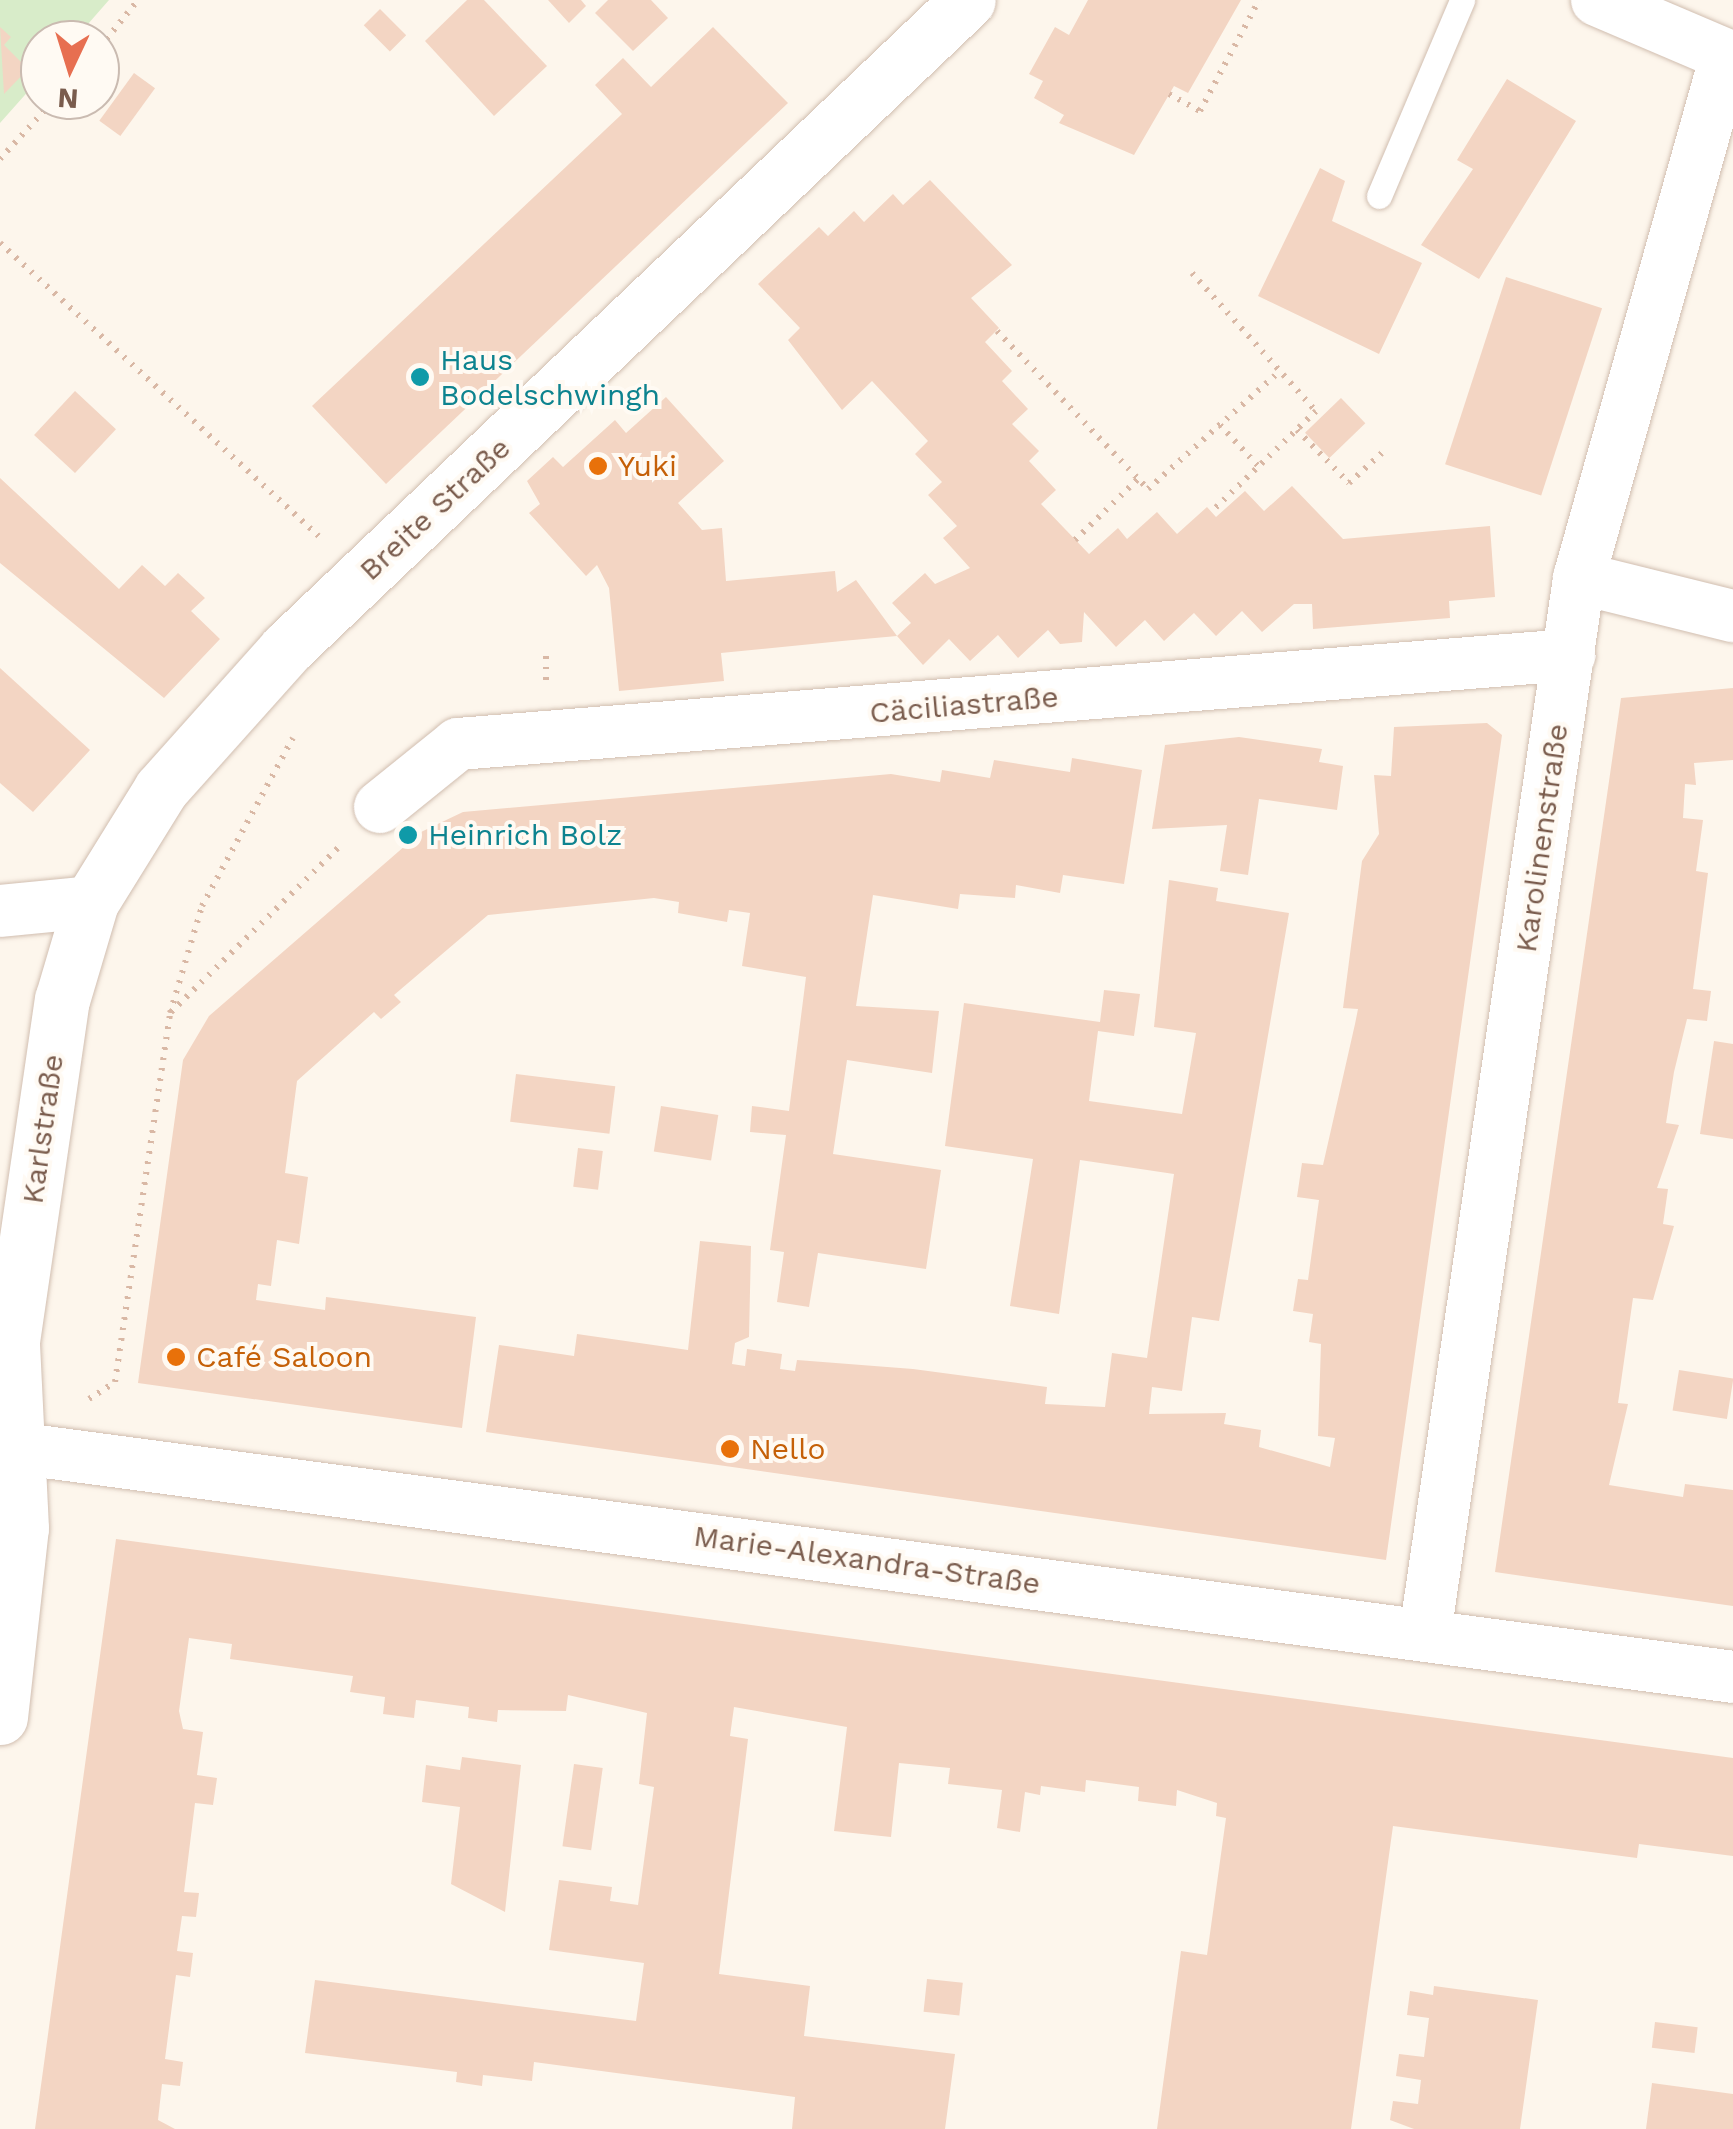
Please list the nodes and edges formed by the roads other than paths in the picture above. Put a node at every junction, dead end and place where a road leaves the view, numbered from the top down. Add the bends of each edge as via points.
1 (968, 0) edge
2 (1462, 0) edge
3 (1597, 0) edge
4 (1730, 57) edge
5 (1379, 196) dead end
6 (1579, 578) junction
7 (1733, 616) edge
8 (1569, 655) junction
9 (380, 807) road end
10 (91, 902) junction
11 (0, 912) edge
12 (8, 1446) edge
13 (1425, 1634) junction
14 (1733, 1677) edge
15 (0, 1717) edge

1 - 10 street, Breite Straße via 364,577 190,754
2 - 5 lane
3 - 4 street
4 - 6 street, Karolinenstraße
6 - 7 street
6 - 8 street, Karolinenstraße
8 - 9 street, Cäciliastraße via 458,744
8 - 13 street, Karolinenstraße
10 - 11 street
10 - 12 street, Karlstraße via 62,1000 12,1341
12 - 13 street, Marie-Alexandra-Straße
12 - 15 street, Karlstraße via 22,1528
13 - 14 street, Marie-Alexandra-Straße

